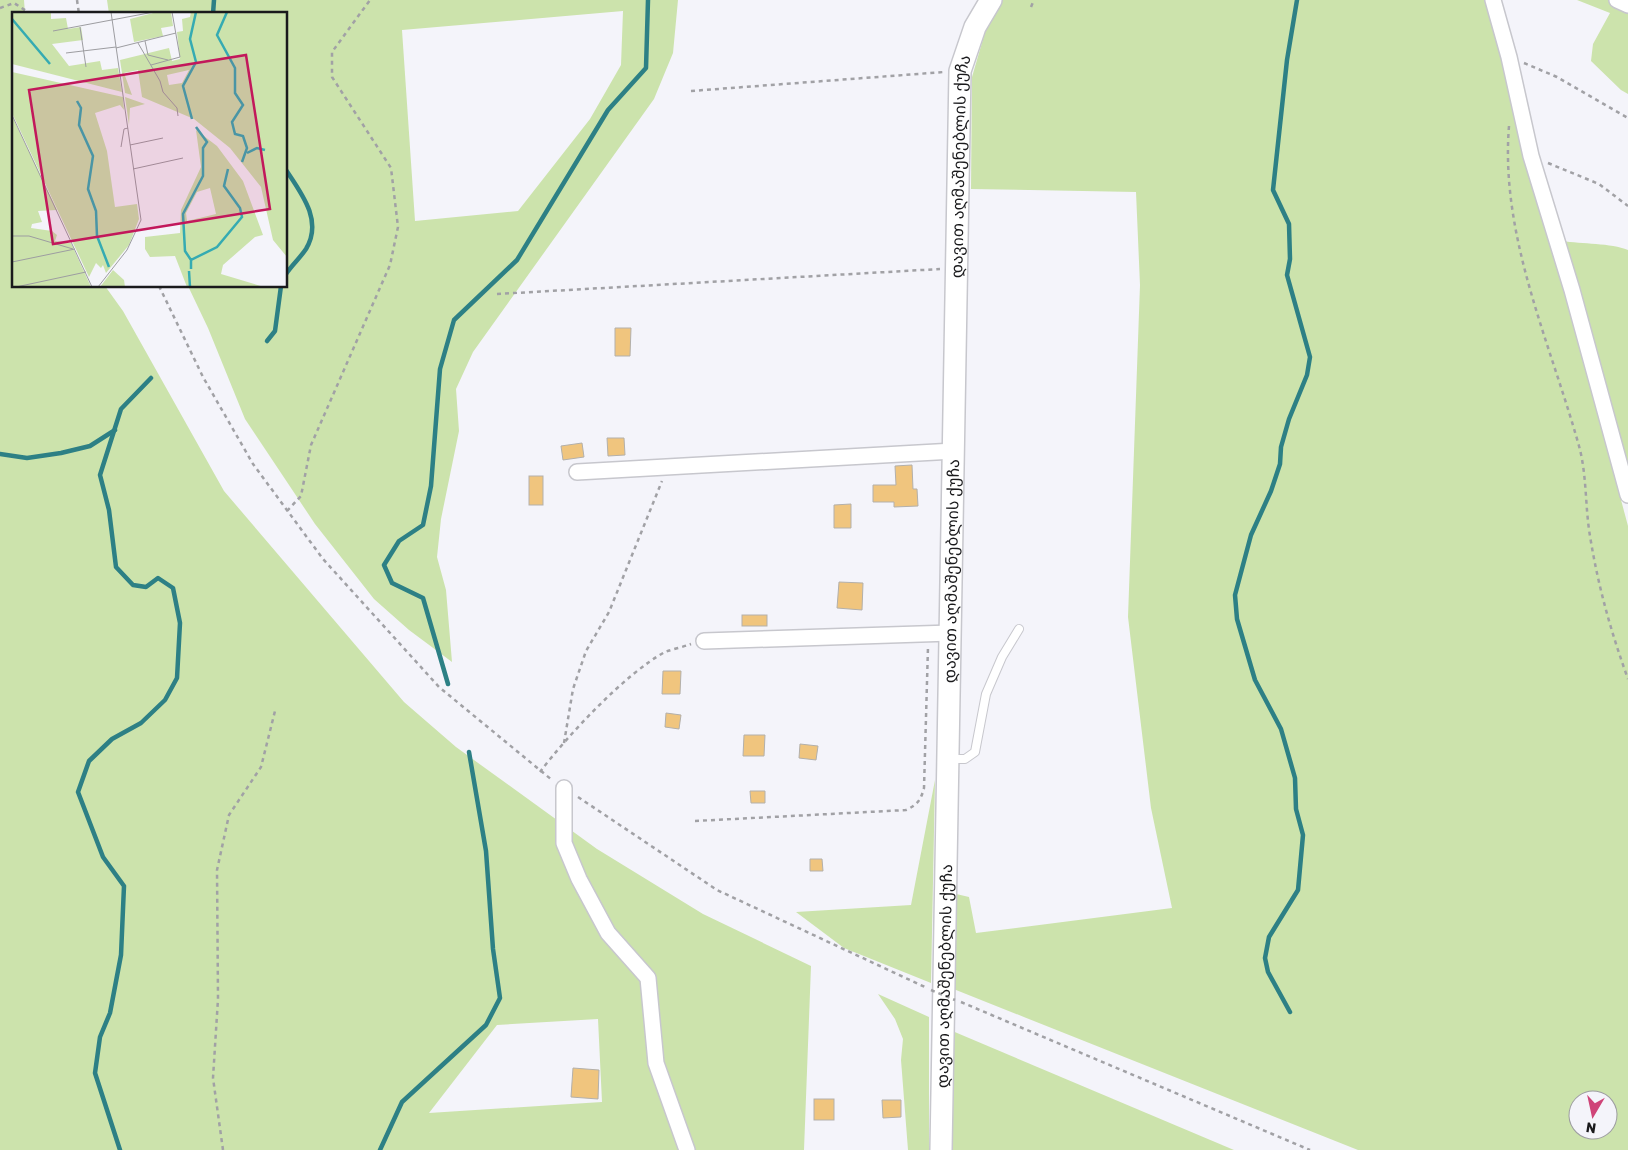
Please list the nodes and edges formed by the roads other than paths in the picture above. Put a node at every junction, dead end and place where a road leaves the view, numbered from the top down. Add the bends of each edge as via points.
1 (991, 0) edge
2 (1493, 0) edge
3 (1617, 0) edge
4 (1628, 5) edge
5 (954, 451) junction
6 (577, 472) dead end
7 (1628, 495) edge
8 (1019, 629) dead end
9 (951, 633) junction
10 (704, 641) road end
11 (948, 758) junction
12 (564, 788) road end
13 (687, 1150) edge
14 (941, 1150) edge

1 - 5 street, დავით აღმაშენებლის ქუჩა via 975,27 960,71
2 - 7 street via 1531,156 1572,290
3 - 4 street
5 - 6 street
5 - 9 street, დავით აღმაშენებლის ქუჩა
8 - 11 lane via 986,694 976,752 965,759
9 - 10 street
9 - 11 street, დავით აღმაშენებლის ქუჩა
11 - 14 street, დავით აღმაშენებლის ქუჩა
12 - 13 street via 564,843 579,879 608,933 648,978 656,1063

